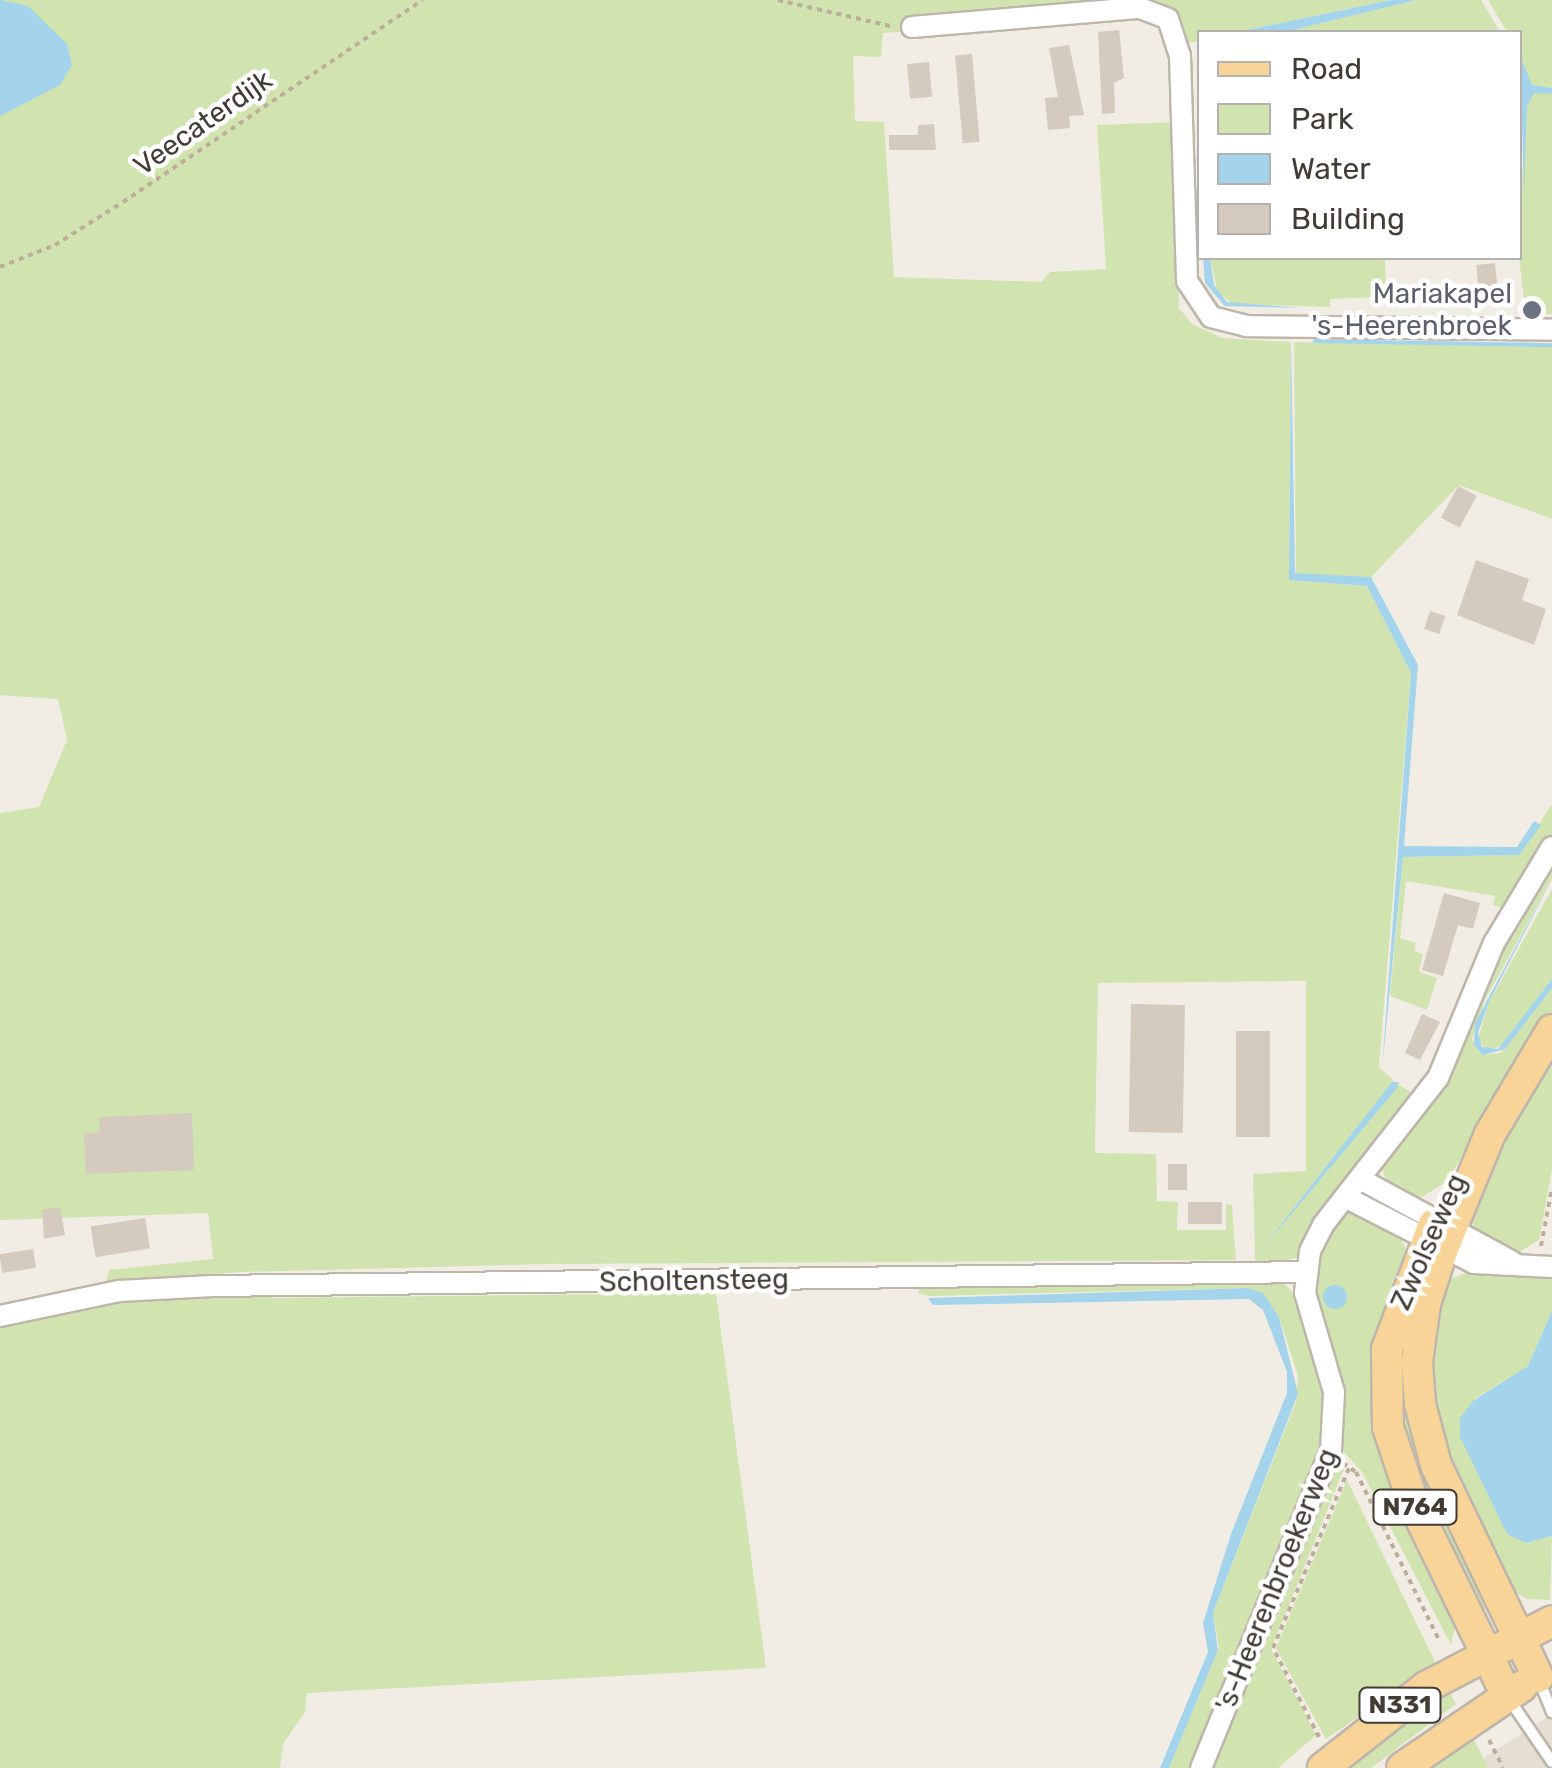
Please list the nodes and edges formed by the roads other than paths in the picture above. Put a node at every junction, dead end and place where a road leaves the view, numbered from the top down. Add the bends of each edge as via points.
1 (912, 27) road end
2 (1552, 330) edge
3 (1552, 848) edge
4 (1552, 1030) edge
5 (1360, 1179) junction
6 (1345, 1197) junction
7 (1439, 1235) junction
8 (1545, 1266) edge
9 (1304, 1272) junction
10 (0, 1316) edge
11 (1552, 1621) edge
12 (1519, 1636) junction
13 (1485, 1654) junction
14 (1545, 1674) edge
15 (1506, 1694) junction
16 (1552, 1712) edge
17 (1552, 1762) edge
18 (1201, 1768) edge
19 (1323, 1768) edge
20 (1402, 1768) edge

1 - 2 street via 1140,8 1168,19 1180,56 1187,281 1211,317 1246,326
3 - 5 street via 1494,943 1438,1078
4 - 7 main road, Zwolseweg / N764 via 1490,1134 1471,1152
5 - 6 street
5 - 7 street
6 - 7 street
6 - 9 street via 1317,1236
7 - 8 street via 1474,1263
7 - 12 main road, Zwolseweg / N764 via 1418,1340 1422,1416 1446,1488
7 - 13 main road, Zwolseweg / N764 via 1387,1349 1386,1416 1400,1475
9 - 10 street, Scholtensteeg via 212,1286 119,1290
9 - 18 street, 's-Heerenbroekerweg via 1312,1328 1334,1392 1330,1457
11 - 12 main road, N331
12 - 13 main road, N331
12 - 14 main road, Zwolseweg
13 - 15 main road, Zwolseweg
13 - 19 main road, N331 via 1426,1687
14 - 15 main road, N331
14 - 16 lane
15 - 17 lane
15 - 20 main road, N331

